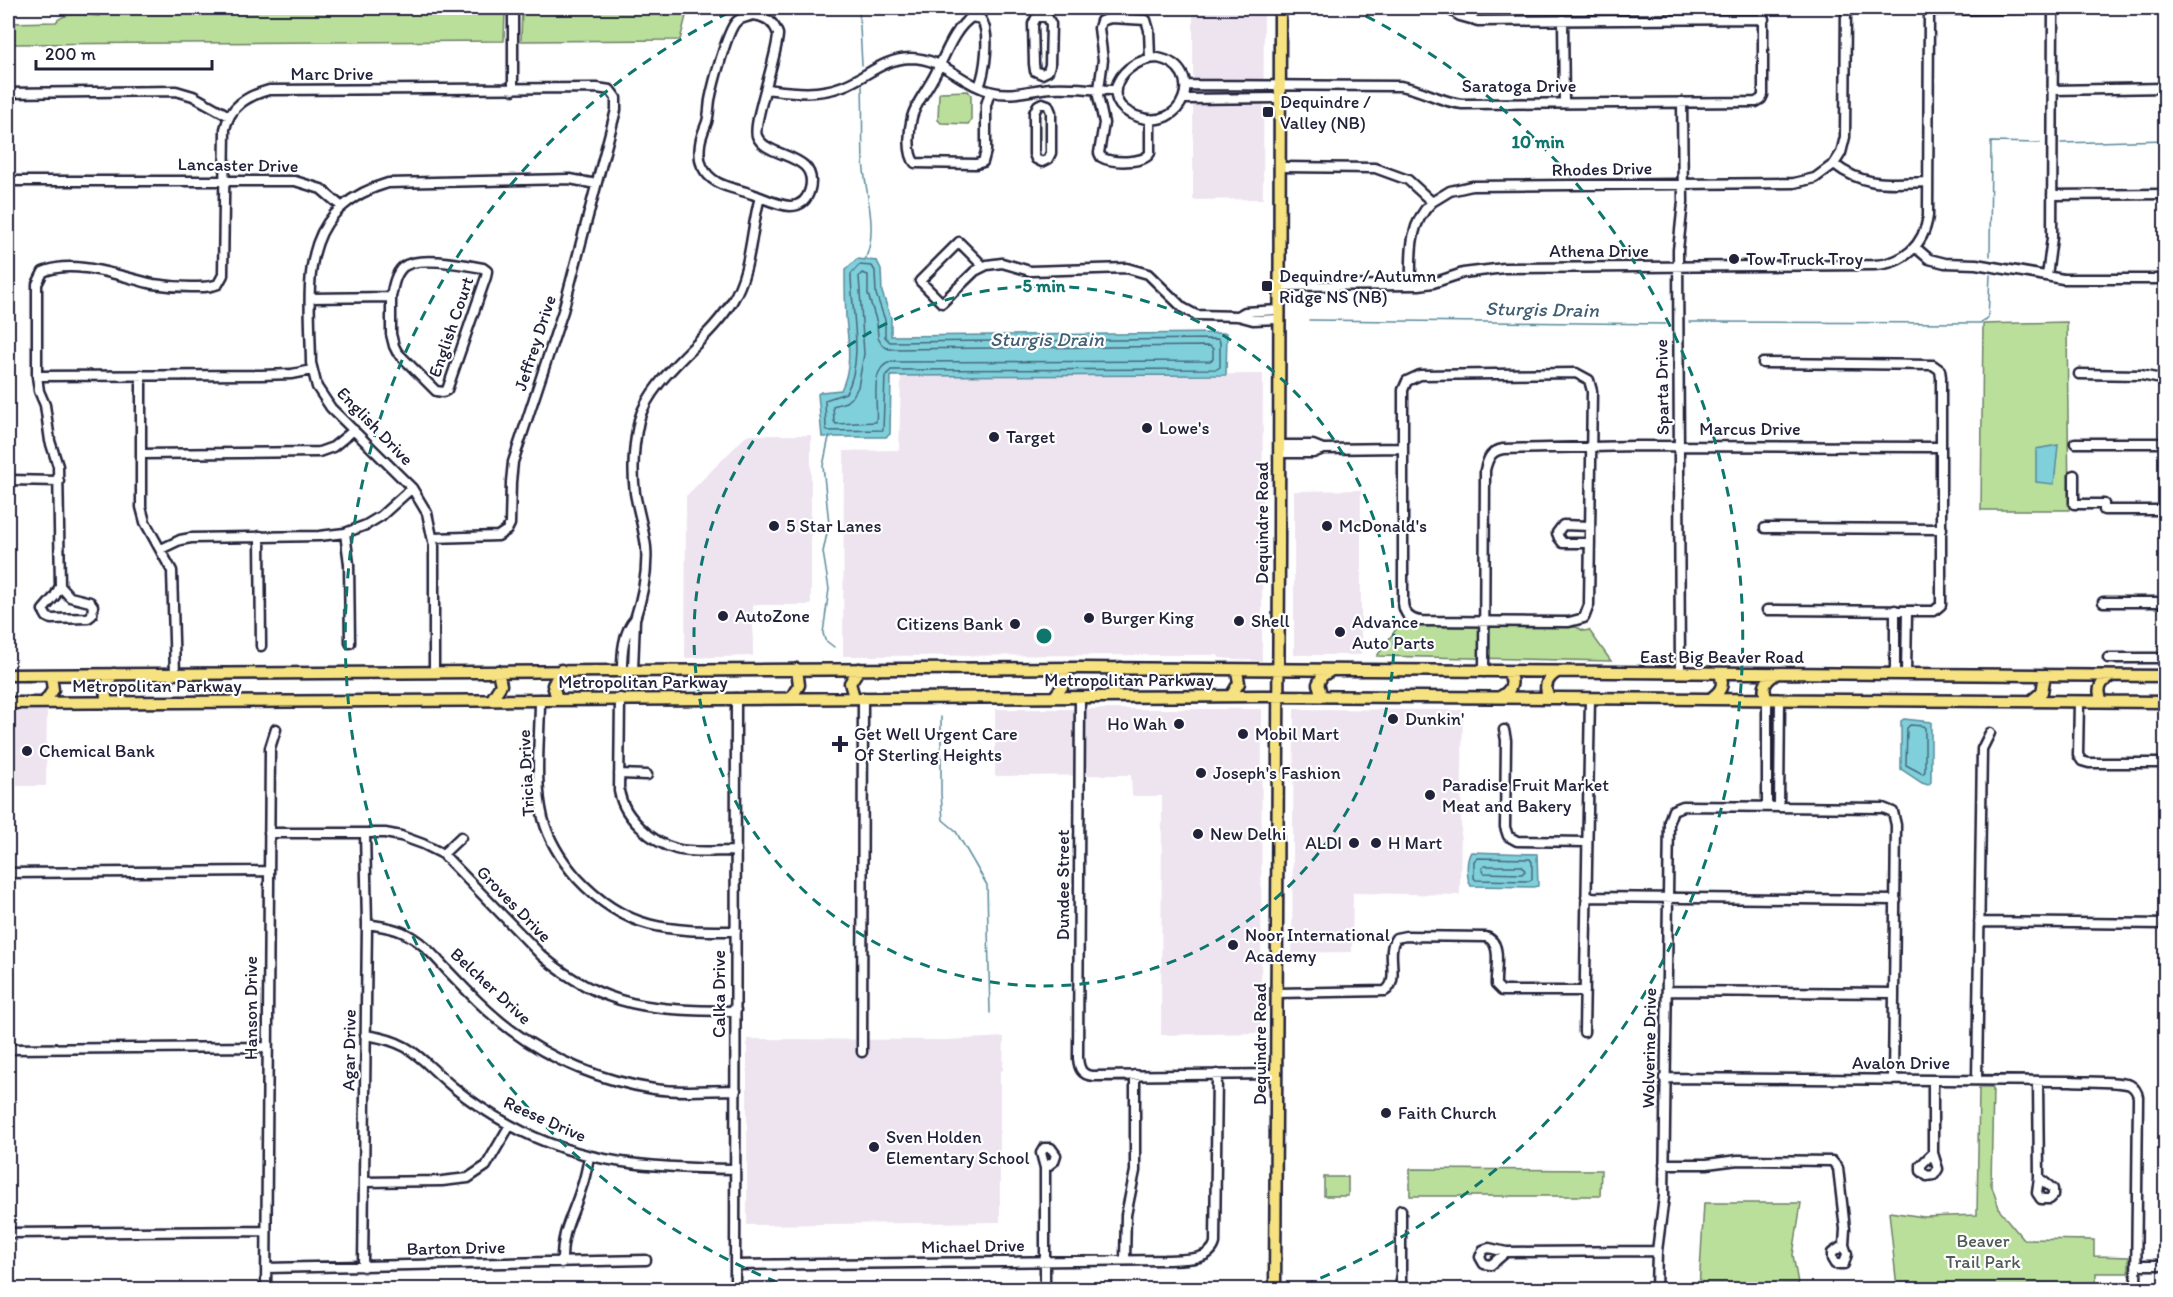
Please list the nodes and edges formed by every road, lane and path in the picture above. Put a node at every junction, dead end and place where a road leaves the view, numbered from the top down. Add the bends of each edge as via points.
1 (513, 8) edge
2 (1280, 8) edge
3 (1447, 8) edge
4 (1764, 8) edge
5 (1846, 8) edge
6 (1929, 8) edge
7 (2053, 8) edge
8 (2069, 8) edge
9 (1764, 19) junction
10 (1563, 20) junction
11 (1150, 58) junction
12 (940, 64) junction
13 (1042, 74) junction
14 (979, 87) junction
15 (2166, 88) edge
16 (766, 89) junction
17 (1042, 89) junction
18 (513, 90) junction
19 (1098, 90) junction
20 (1116, 90) junction
21 (2052, 90) junction
22 (990, 92) junction
23 (1185, 92) junction
24 (1280, 92) junction
25 (8, 93) edge
26 (614, 93) joint
27 (1682, 102) junction
28 (1564, 103) junction
29 (1042, 104) junction
30 (229, 116) junction
31 (1150, 119) junction
32 (1834, 164) junction
33 (1280, 167) junction
34 (8, 181) edge
35 (224, 181) junction
36 (1928, 182) junction
37 (596, 184) junction
38 (1683, 184) junction
39 (2166, 194) edge
40 (2052, 195) junction
41 (760, 197) junction
42 (1432, 202) junction
43 (342, 207) junction
44 (1916, 247) junction
45 (983, 266) junction
46 (1678, 267) junction
47 (2047, 276) junction
48 (2166, 279) edge
49 (1411, 285) junction
50 (1279, 286) junction
51 (391, 297) junction
52 (310, 298) junction
53 (1279, 315) junction
54 (1763, 363) dead end
55 (312, 370) junction
56 (2079, 374) dead end
57 (141, 375) junction
58 (37, 376) junction
59 (2166, 380) edge
60 (354, 430) junction
61 (2075, 443) dead end
62 (2166, 443) edge
63 (1679, 446) junction
64 (1941, 447) junction
65 (1403, 448) junction
66 (1592, 448) junction
67 (1279, 449) junction
68 (141, 454) junction
69 (2074, 475) dead end
70 (8, 480) edge
71 (59, 481) junction
72 (412, 488) junction
73 (2166, 510) edge
74 (1590, 526) junction
75 (1765, 528) dead end
76 (1942, 529) junction
77 (345, 533) junction
78 (260, 537) junction
79 (433, 538) junction
80 (1590, 543) junction
81 (161, 549) junction
82 (60, 586) junction
83 (2103, 602) dead end
84 (2166, 602) edge
85 (1767, 610) dead end
86 (1895, 610) junction
87 (1907, 611) junction
88 (1485, 622) junction
89 (629, 638) junction
90 (350, 643) dead end
91 (261, 646) dead end
92 (2108, 658) dead end
93 (2166, 658) edge
94 (1066, 668) junction
95 (1121, 668) junction
96 (797, 669) junction
97 (859, 669) junction
98 (561, 670) junction
99 (622, 670) junction
100 (633, 670) junction
101 (1278, 670) junction
102 (498, 671) junction
103 (1237, 671) junction
104 (1330, 671) junction
105 (434, 672) junction
106 (1484, 672) junction
107 (1508, 672) junction
108 (1557, 672) junction
109 (1680, 673) junction
110 (114, 674) junction
111 (175, 674) junction
112 (1720, 674) junction
113 (1776, 674) junction
114 (1895, 674) junction
115 (1906, 674) junction
116 (8, 675) edge
117 (51, 675) junction
118 (2045, 675) junction
119 (2112, 676) junction
120 (2166, 676) edge
121 (1114, 696) junction
122 (1231, 696) junction
123 (1278, 696) junction
124 (1322, 696) junction
125 (858, 697) junction
126 (1054, 697) junction
127 (1080, 697) junction
128 (1500, 697) junction
129 (1549, 697) junction
130 (620, 698) junction
131 (736, 698) junction
132 (791, 698) junction
133 (1590, 698) junction
134 (492, 699) junction
135 (540, 699) junction
136 (557, 699) junction
137 (1710, 699) junction
138 (1767, 699) junction
139 (1780, 699) junction
140 (2031, 701) junction
141 (2079, 701) junction
142 (2102, 701) junction
143 (2166, 702) edge
144 (8, 703) edge
145 (44, 703) junction
146 (108, 703) junction
147 (276, 729) dead end
148 (1504, 730) dead end
149 (1989, 734) dead end
150 (1768, 745) junction
151 (1780, 745) junction
152 (2166, 763) edge
153 (619, 774) junction
154 (647, 775) dead end
155 (1767, 806) junction
156 (1779, 806) junction
157 (269, 833) junction
158 (365, 833) junction
159 (461, 837) dead end
160 (1587, 842) junction
161 (736, 851) junction
162 (443, 854) junction
163 (269, 871) junction
164 (8, 873) edge
165 (1586, 897) junction
166 (1668, 898) junction
167 (1896, 900) junction
168 (1979, 922) junction
169 (367, 924) junction
170 (2166, 924) edge
171 (736, 931) junction
172 (1585, 991) junction
173 (1667, 991) junction
174 (1276, 993) junction
175 (1894, 993) junction
176 (736, 1011) junction
177 (1584, 1032) dead end
178 (365, 1035) junction
179 (267, 1047) junction
180 (8, 1049) edge
181 (862, 1052) dead end
182 (1217, 1074) junction
183 (1276, 1074) junction
184 (1135, 1075) junction
185 (1664, 1078) junction
186 (1893, 1080) junction
187 (1933, 1080) junction
188 (1977, 1080) junction
189 (2038, 1081) junction
190 (736, 1090) junction
191 (510, 1125) junction
192 (1933, 1153) dead end
193 (589, 1157) junction
194 (1664, 1164) junction
195 (1045, 1168) dead end
196 (735, 1169) junction
197 (2039, 1178) dead end
198 (364, 1182) junction
199 (1401, 1210) dead end
200 (266, 1231) junction
201 (8, 1233) edge
202 (1844, 1245) dead end
203 (1657, 1251) junction
204 (1506, 1252) dead end
205 (646, 1260) dead end
206 (1125, 1260) junction
207 (1045, 1261) junction
208 (562, 1263) junction
209 (735, 1265) junction
210 (2137, 1265) junction
211 (2166, 1265) edge
212 (363, 1267) junction
213 (266, 1268) junction
214 (266, 1290) edge
215 (735, 1290) edge
216 (1045, 1290) edge
217 (1275, 1290) edge
218 (1401, 1290) edge
219 (1656, 1290) edge
220 (2136, 1290) edge

1 - 18 street
2 - 24 main road, Dequindre Road
3 - 10 street via 1478,21
4 - 9 street
5 - 32 street via 1845,137
6 - 7 street
6 - 36 street
7 - 8 street
7 - 21 street
9 - 10 street
9 - 27 street, Saratoga Drive via 1761,99
10 - 28 street
11 - 19 street via 1146,20 1103,19 1099,25 1103,54
11 - 20 street via 1126,69
11 - 23 street via 1177,66 1184,78
12 - 14 street
12 - 14 street via 967,20 981,19 985,26 985,57
12 - 16 street via 920,58 899,59 835,89 812,93
12 - 22 street via 911,119 910,153 915,163 982,162
13 - 13 street via 1050,65 1051,24 1041,16 1033,24 1035,71
13 - 17 street
14 - 22 street
15 - 21 street
16 - 41 street via 756,135 763,143 804,165 810,186 803,200 793,206 781,206
16 - 41 street via 778,34 766,18 753,15 737,21 730,32 699,152 706,172 717,182
17 - 19 street
17 - 22 street via 1013,94
17 - 29 street
18 - 26 street, Marc Drive via 597,88
18 - 30 street, Marc Drive via 269,90 247,98
19 - 20 street
19 - 31 street via 1104,123 1099,153 1104,159 1141,161 1148,157
20 - 31 street via 1127,111
21 - 40 street
23 - 24 street
23 - 24 street
23 - 31 street via 1172,114
24 - 28 street, Saratoga Drive via 1400,86 1462,104
24 - 33 main road, Dequindre Road
25 - 30 street via 176,91
26 - 37 street, Jeffrey Drive via 616,110
27 - 28 street, Saratoga Drive
27 - 38 street, Sparta Drive
29 - 29 street via 1034,112 1034,154 1042,162 1051,153 1051,112 1048,105
30 - 35 street via 224,139
32 - 36 street via 1865,181
32 - 38 street, Rhodes Drive via 1822,175 1800,183
33 - 42 street via 1381,169 1408,180
33 - 50 main road, Dequindre Road
34 - 35 street, Lancaster Drive
35 - 43 street, Lancaster Drive via 304,182 321,189
35 - 58 street via 224,275 219,284 166,286 91,269 54,268 43,272 37,284
36 - 44 street via 1927,222
37 - 43 street via 570,179 398,181 364,192
37 - 79 street, Jeffrey Drive via 563,311 513,462 510,524 498,536
38 - 42 street, Rhodes Drive via 1472,186 1450,191
38 - 46 street, Sparta Drive
39 - 40 street
40 - 47 street via 2052,246
41 - 89 street via 748,267 737,293 720,321 659,384 640,417 634,475 646,561 642,596
42 - 49 street via 1414,228
43 - 52 street, English Drive via 318,241 311,268
44 - 46 street, Athena Drive via 1903,258 1879,265
44 - 47 street via 1929,259 1945,263
45 - 45 street via 942,303 920,280 959,242
45 - 53 street via 1002,264 1030,271 1131,268 1148,274 1191,313
46 - 49 street, Athena Drive via 1504,268
46 - 63 street, Sparta Drive
47 - 48 street via 2070,280
49 - 50 street, Athena Drive
50 - 53 main road, Dequindre Road
51 - 51 street, English Court via 395,278 408,264 453,263 487,271 447,390 436,391 397,352 391,334
51 - 52 street
52 - 55 street, English Drive
53 - 67 main road, Dequindre Road
54 - 64 street via 1933,365 1939,368 1941,377
55 - 57 street via 292,374
55 - 60 street, English Drive via 323,396
56 - 59 street via 2141,375
57 - 58 street
57 - 68 street
58 - 71 street
60 - 68 street via 333,447 319,452
60 - 72 street, English Drive
61 - 62 street
63 - 64 street, Marcus Drive
63 - 66 street, Marcus Drive
63 - 109 street, Sparta Drive
64 - 76 street
65 - 66 street via 1403,390 1412,377 1569,373 1586,377 1592,385
65 - 67 street via 1323,449 1313,445
65 - 88 street via 1403,603 1407,615 1421,621
66 - 74 street
66 - 88 street, Marcus Drive via 1503,448 1490,456 1485,470
67 - 101 main road, Dequindre Road
68 - 81 street via 142,512
69 - 73 street via 2074,504 2104,504 2104,510
70 - 71 street
71 - 82 street
72 - 77 street via 381,516
72 - 79 street, English Drive via 424,507
74 - 80 street
74 - 80 street via 1563,525 1557,533 1563,543
75 - 76 street
76 - 87 street via 1942,603 1934,611
77 - 78 street
77 - 90 street
78 - 81 street via 191,538
78 - 91 street
79 - 105 street, English Drive
80 - 88 street via 1589,605 1584,618 1569,622
81 - 111 street via 174,581
82 - 82 street via 44,606 46,617 92,615 90,602 70,597
83 - 84 street
85 - 86 street
86 - 87 street
86 - 114 street
87 - 115 street
88 - 106 street
89 - 99 street via 623,648
89 - 100 street
92 - 93 street
94 - 95 main road, Metropolitan Parkway
94 - 97 main road, Metropolitan Parkway
94 - 126 main road via 1062,687
95 - 103 main road, Metropolitan Parkway
95 - 121 main road via 1112,681
96 - 97 main road, Metropolitan Parkway
96 - 100 main road, Metropolitan Parkway
96 - 132 main road via 799,685
97 - 125 main road via 850,683
98 - 99 main road, Metropolitan Parkway
98 - 102 main road, Metropolitan Parkway
98 - 136 main road via 553,685
99 - 100 main road, Metropolitan Parkway
101 - 103 main road, Metropolitan Parkway
101 - 104 main road, East Big Beaver Road
101 - 123 main road, Dequindre Road
102 - 105 main road, Metropolitan Parkway
102 - 134 main road via 501,685
103 - 122 main road via 1239,683
104 - 106 main road, East Big Beaver Road
104 - 124 main road via 1318,684
105 - 111 main road, Metropolitan Parkway
106 - 107 main road, East Big Beaver Road
107 - 108 main road, East Big Beaver Road
107 - 128 main road via 1511,686
108 - 109 main road, East Big Beaver Road
108 - 129 main road via 1546,684
109 - 112 main road, East Big Beaver Road
110 - 111 main road, Metropolitan Parkway
110 - 117 main road, Metropolitan Parkway
110 - 146 main road via 105,689
112 - 113 main road, East Big Beaver Road
112 - 137 main road via 1721,690
113 - 114 main road, East Big Beaver Road
113 - 138 main road via 1765,683
114 - 115 main road, East Big Beaver Road
115 - 118 main road, East Big Beaver Road
116 - 117 main road, Metropolitan Parkway
117 - 145 main road via 53,690
118 - 119 main road, East Big Beaver Road
118 - 140 main road via 2042,692
119 - 120 main road, East Big Beaver Road
119 - 142 main road via 2099,688
121 - 122 main road, Metropolitan Parkway
121 - 127 main road, Metropolitan Parkway
122 - 123 main road, Metropolitan Parkway
123 - 124 main road
123 - 174 main road, Dequindre Road
124 - 128 main road
125 - 126 main road, Metropolitan Parkway
125 - 132 main road, Metropolitan Parkway
125 - 181 street
126 - 127 main road, Metropolitan Parkway
127 - 184 street, Dundee Street via 1078,1058 1082,1072 1093,1076
128 - 129 main road
129 - 133 main road
130 - 131 main road, Metropolitan Parkway
130 - 136 main road, Metropolitan Parkway
130 - 153 street
131 - 132 main road, Metropolitan Parkway
131 - 161 street, Calka Drive
133 - 137 main road
133 - 160 street
134 - 135 main road, Metropolitan Parkway
134 - 146 main road, Metropolitan Parkway
135 - 136 main road, Metropolitan Parkway
135 - 171 street, Tricia Drive via 539,782 543,818 554,846 572,871 602,901 637,921 667,929
137 - 138 main road
138 - 139 main road
138 - 150 street
139 - 140 main road
139 - 151 street
140 - 141 main road
141 - 142 main road
141 - 152 street via 2078,755 2082,761
142 - 143 main road
144 - 145 main road, Metropolitan Parkway
145 - 146 main road, Metropolitan Parkway
147 - 157 street, Hanson Drive via 270,748
148 - 160 street via 1508,836 1522,841
149 - 168 street via 1982,749
150 - 151 street
150 - 155 street
151 - 156 street
153 - 154 street
153 - 161 street via 619,791 630,818 658,843 682,851
155 - 156 street
155 - 166 street, Wolverine Drive via 1683,806 1671,812
156 - 167 street via 1890,809 1896,825
157 - 158 street, Groves Drive
157 - 163 street, Hanson Drive
158 - 162 street, Groves Drive via 401,836
158 - 169 street, Agar Drive
159 - 162 street
160 - 165 street
161 - 171 street, Calka Drive
162 - 176 street, Groves Drive via 542,956 588,987 624,1002 655,1009
163 - 164 street
163 - 179 street, Hanson Drive
165 - 166 street
165 - 172 street
166 - 167 street
166 - 173 street, Wolverine Drive
167 - 175 street
168 - 170 street
168 - 188 street
169 - 178 street, Agar Drive
169 - 190 street, Belcher Drive via 410,935 508,1028 568,1064 654,1089
171 - 176 street, Calka Drive
172 - 174 street via 1502,991 1496,985 1496,946 1491,939 1406,936 1396,938 1393,944 1392,981 1385,991
172 - 177 street
173 - 175 street
173 - 185 street, Wolverine Drive
174 - 183 main road, Dequindre Road
175 - 186 street
176 - 190 street, Calka Drive
178 - 191 street, Reese Drive via 387,1038 408,1047 453,1087
178 - 198 street, Agar Drive
179 - 180 street
179 - 200 street, Hanson Drive
182 - 183 street
182 - 184 street
182 - 206 street, Michael Drive via 1215,1243 1210,1253 1181,1259
183 - 217 main road, Dequindre Road
184 - 206 street via 1136,1171 1126,1215
185 - 186 street, Avalon Drive
185 - 194 street, Wolverine Drive
186 - 187 street, Avalon Drive
187 - 188 street, Avalon Drive
187 - 192 street
188 - 189 street, Avalon Drive
189 - 197 street
189 - 210 street, Avalon Drive via 2121,1084 2135,1089
190 - 196 street, Calka Drive
191 - 193 street, Reese Drive
191 - 198 street via 486,1166 468,1178
193 - 196 street, Reese Drive via 672,1168
193 - 208 street via 566,1226
194 - 202 street via 1832,1161 1838,1168
194 - 203 street, Wolverine Drive
195 - 207 street
196 - 209 street, Calka Drive
198 - 212 street, Agar Drive
199 - 218 street
200 - 201 street
200 - 213 street, Hanson Drive
203 - 204 street
203 - 219 street, Wolverine Drive
205 - 208 street, Barton Drive
206 - 207 street, Michael Drive
207 - 209 street, Michael Drive
207 - 216 street
208 - 212 street, Barton Drive
209 - 215 street, Calka Drive
210 - 211 street
210 - 220 street
212 - 213 street, Barton Drive
213 - 214 street, Hanson Drive

